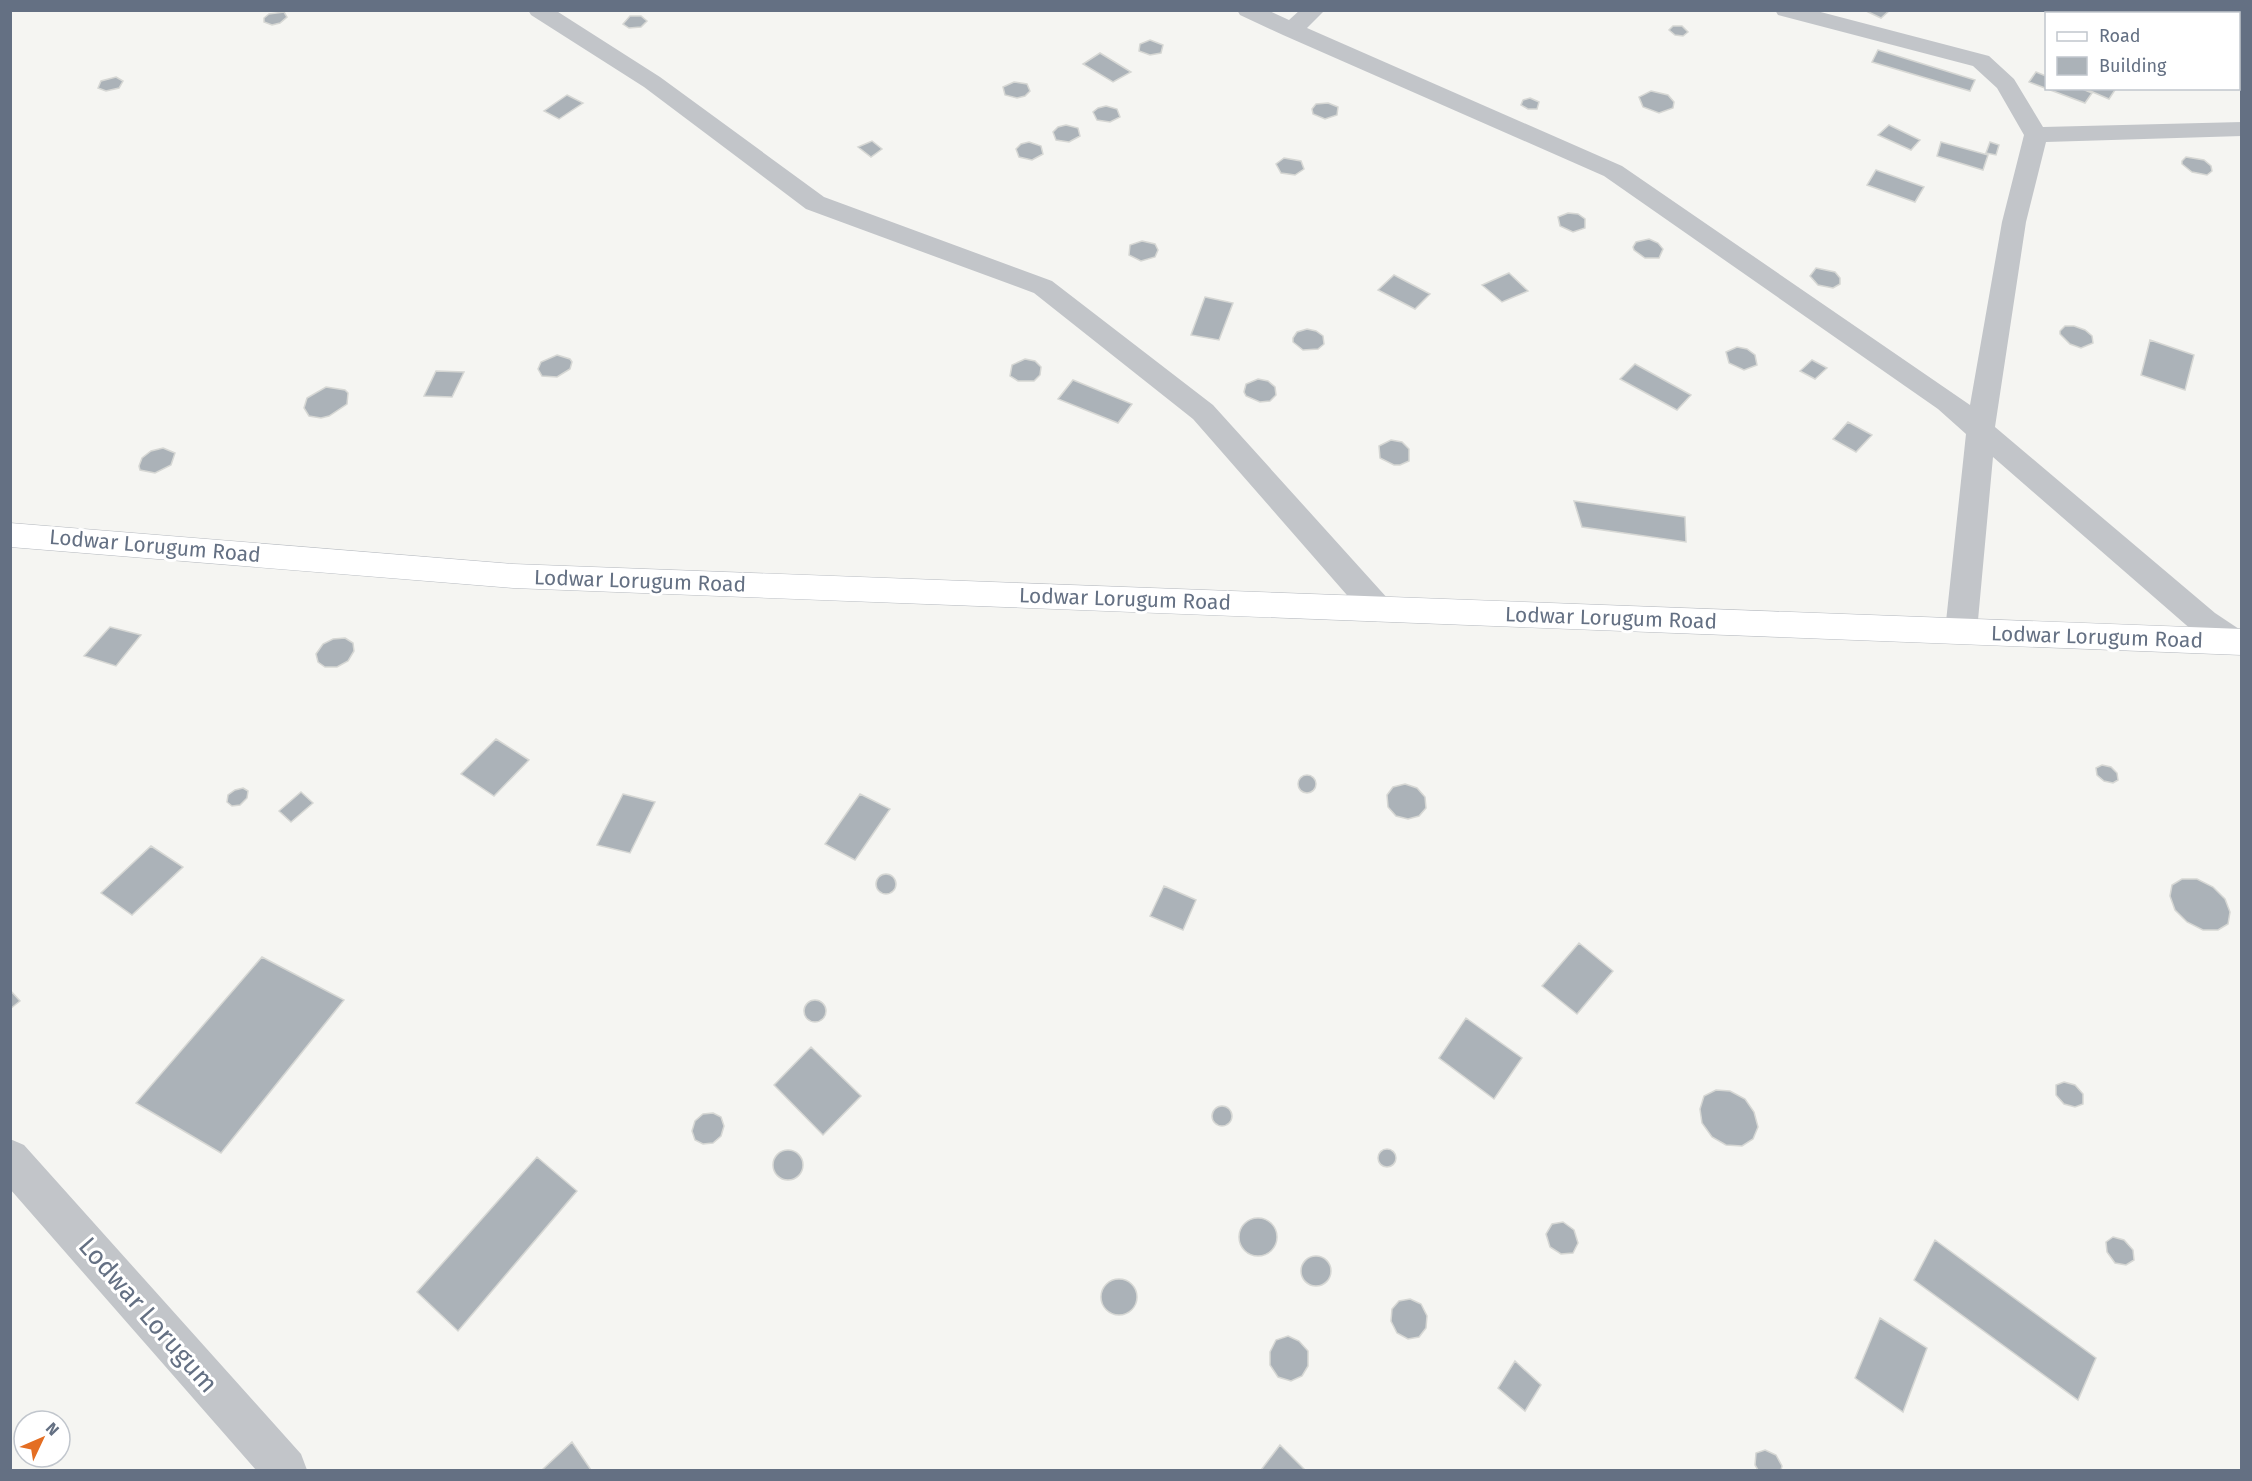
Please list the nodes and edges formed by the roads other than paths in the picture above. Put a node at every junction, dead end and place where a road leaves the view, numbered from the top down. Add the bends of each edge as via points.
1 (538, 10) edge
2 (1248, 10) edge
3 (1314, 10) edge
4 (1786, 10) edge
5 (1291, 30) junction
6 (2241, 129) edge
7 (2036, 135) junction
8 (1982, 430) junction
9 (10, 534) edge
10 (1378, 609) junction
11 (1961, 631) junction
12 (2237, 642) edge
13 (10, 1159) edge
14 (285, 1470) edge

1 - 10 street via 652,82 815,203 1043,287 1203,412
2 - 5 street
3 - 5 street
4 - 7 street via 1981,61 2006,84
5 - 8 street via 1612,171 1948,402
6 - 7 street
7 - 8 street via 2014,222
8 - 11 street
8 - 12 street via 2204,622
9 - 10 main road, Lodwar Lorugum Road via 513,576
10 - 11 main road, Lodwar Lorugum Road
11 - 12 main road, Lodwar Lorugum Road
13 - 14 street, Lodwar Lorugum

